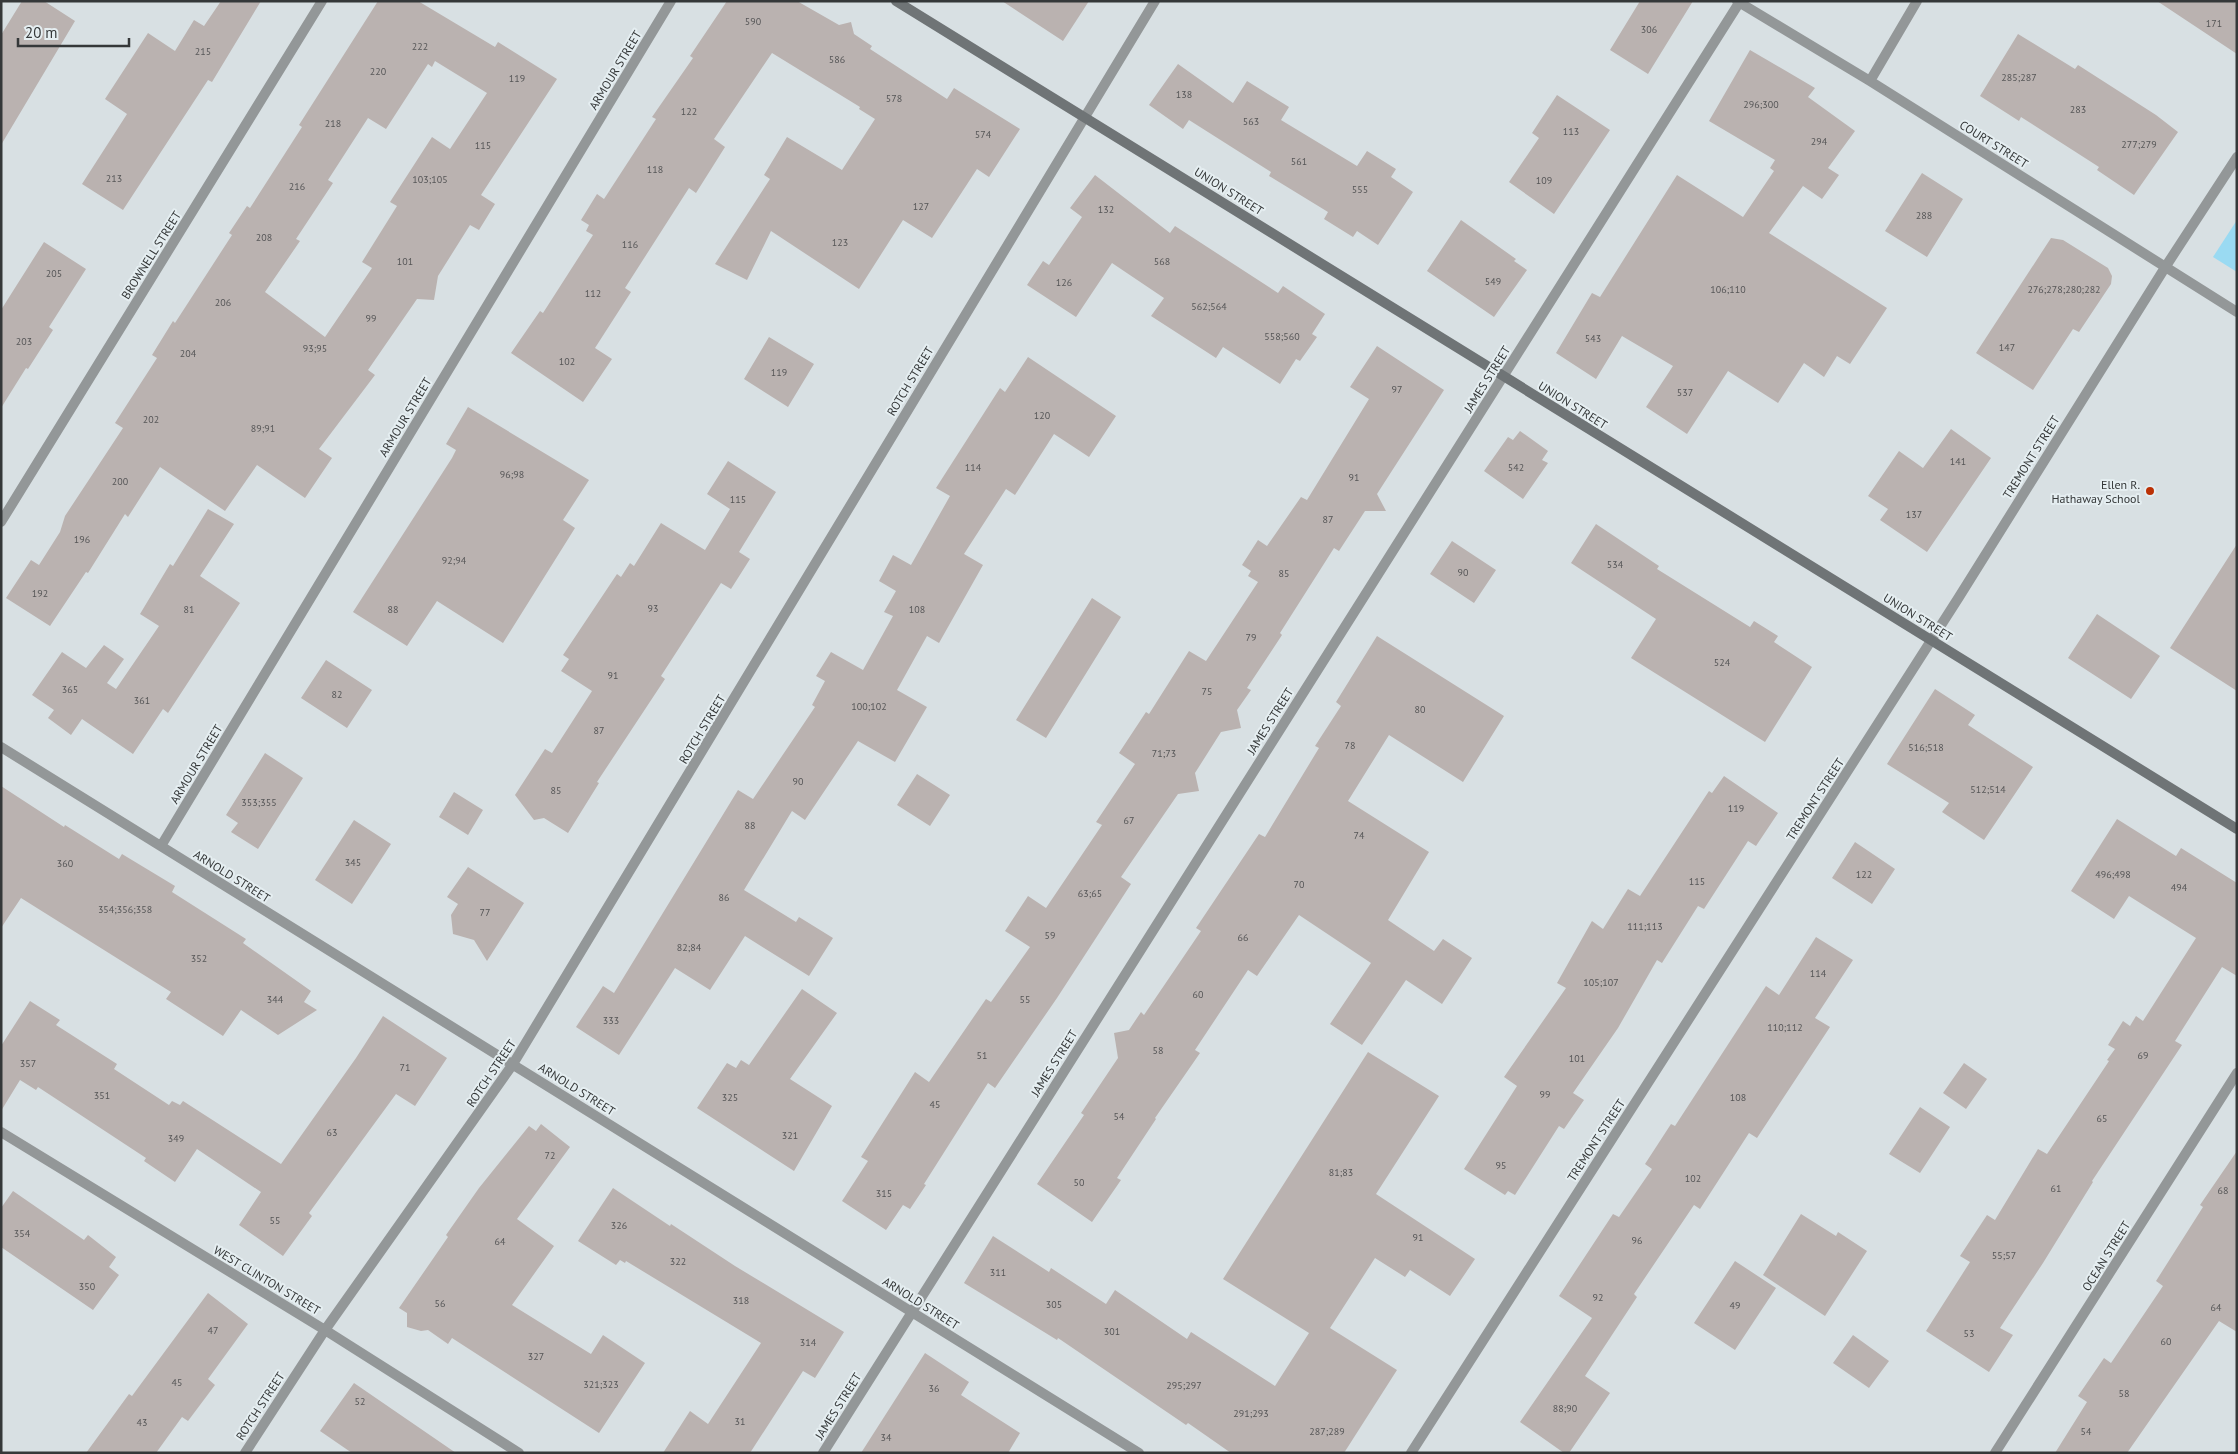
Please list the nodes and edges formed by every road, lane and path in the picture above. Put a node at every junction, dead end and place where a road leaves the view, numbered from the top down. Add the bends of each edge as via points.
1 (322, 1) edge
2 (671, 1) edge
3 (896, 1) edge
4 (1155, 1) edge
5 (1917, 1) edge
6 (1738, 2) edge
7 (1870, 81) junction
8 (1084, 117) junction
9 (2237, 157) edge
10 (2166, 266) junction
11 (2237, 312) edge
12 (1503, 376) junction
13 (1, 522) edge
14 (1931, 640) junction
15 (1, 747) edge
16 (2237, 829) edge
17 (161, 846) junction
18 (513, 1064) junction
19 (2237, 1072) edge
20 (1, 1132) edge
21 (912, 1312) junction
22 (324, 1330) junction
23 (244, 1453) edge
24 (519, 1453) edge
25 (823, 1453) edge
26 (1139, 1453) edge
27 (1411, 1453) edge
28 (1995, 1453) edge

1 - 13 street, BROWNELL STREET
2 - 17 street, ARMOUR STREET
3 - 8 main road, UNION STREET
4 - 8 street, ROTCH STREET
5 - 7 street
6 - 7 street, COURT STREET
6 - 12 street, JAMES STREET
7 - 10 street, COURT STREET
8 - 12 main road, UNION STREET
8 - 18 street, ROTCH STREET
9 - 10 street, TREMONT STREET
10 - 11 street, COURT STREET
10 - 14 street, TREMONT STREET
12 - 14 main road, UNION STREET
12 - 21 street, JAMES STREET
14 - 16 main road, UNION STREET
14 - 27 street, TREMONT STREET
15 - 17 street, ARNOLD STREET
17 - 18 street, ARNOLD STREET
18 - 21 street, ARNOLD STREET
18 - 22 street, ROTCH STREET
19 - 28 street, OCEAN STREET
20 - 22 street, WEST CLINTON STREET
21 - 25 street, JAMES STREET
21 - 26 street, ARNOLD STREET
22 - 23 street, ROTCH STREET
22 - 24 street, WEST CLINTON STREET

